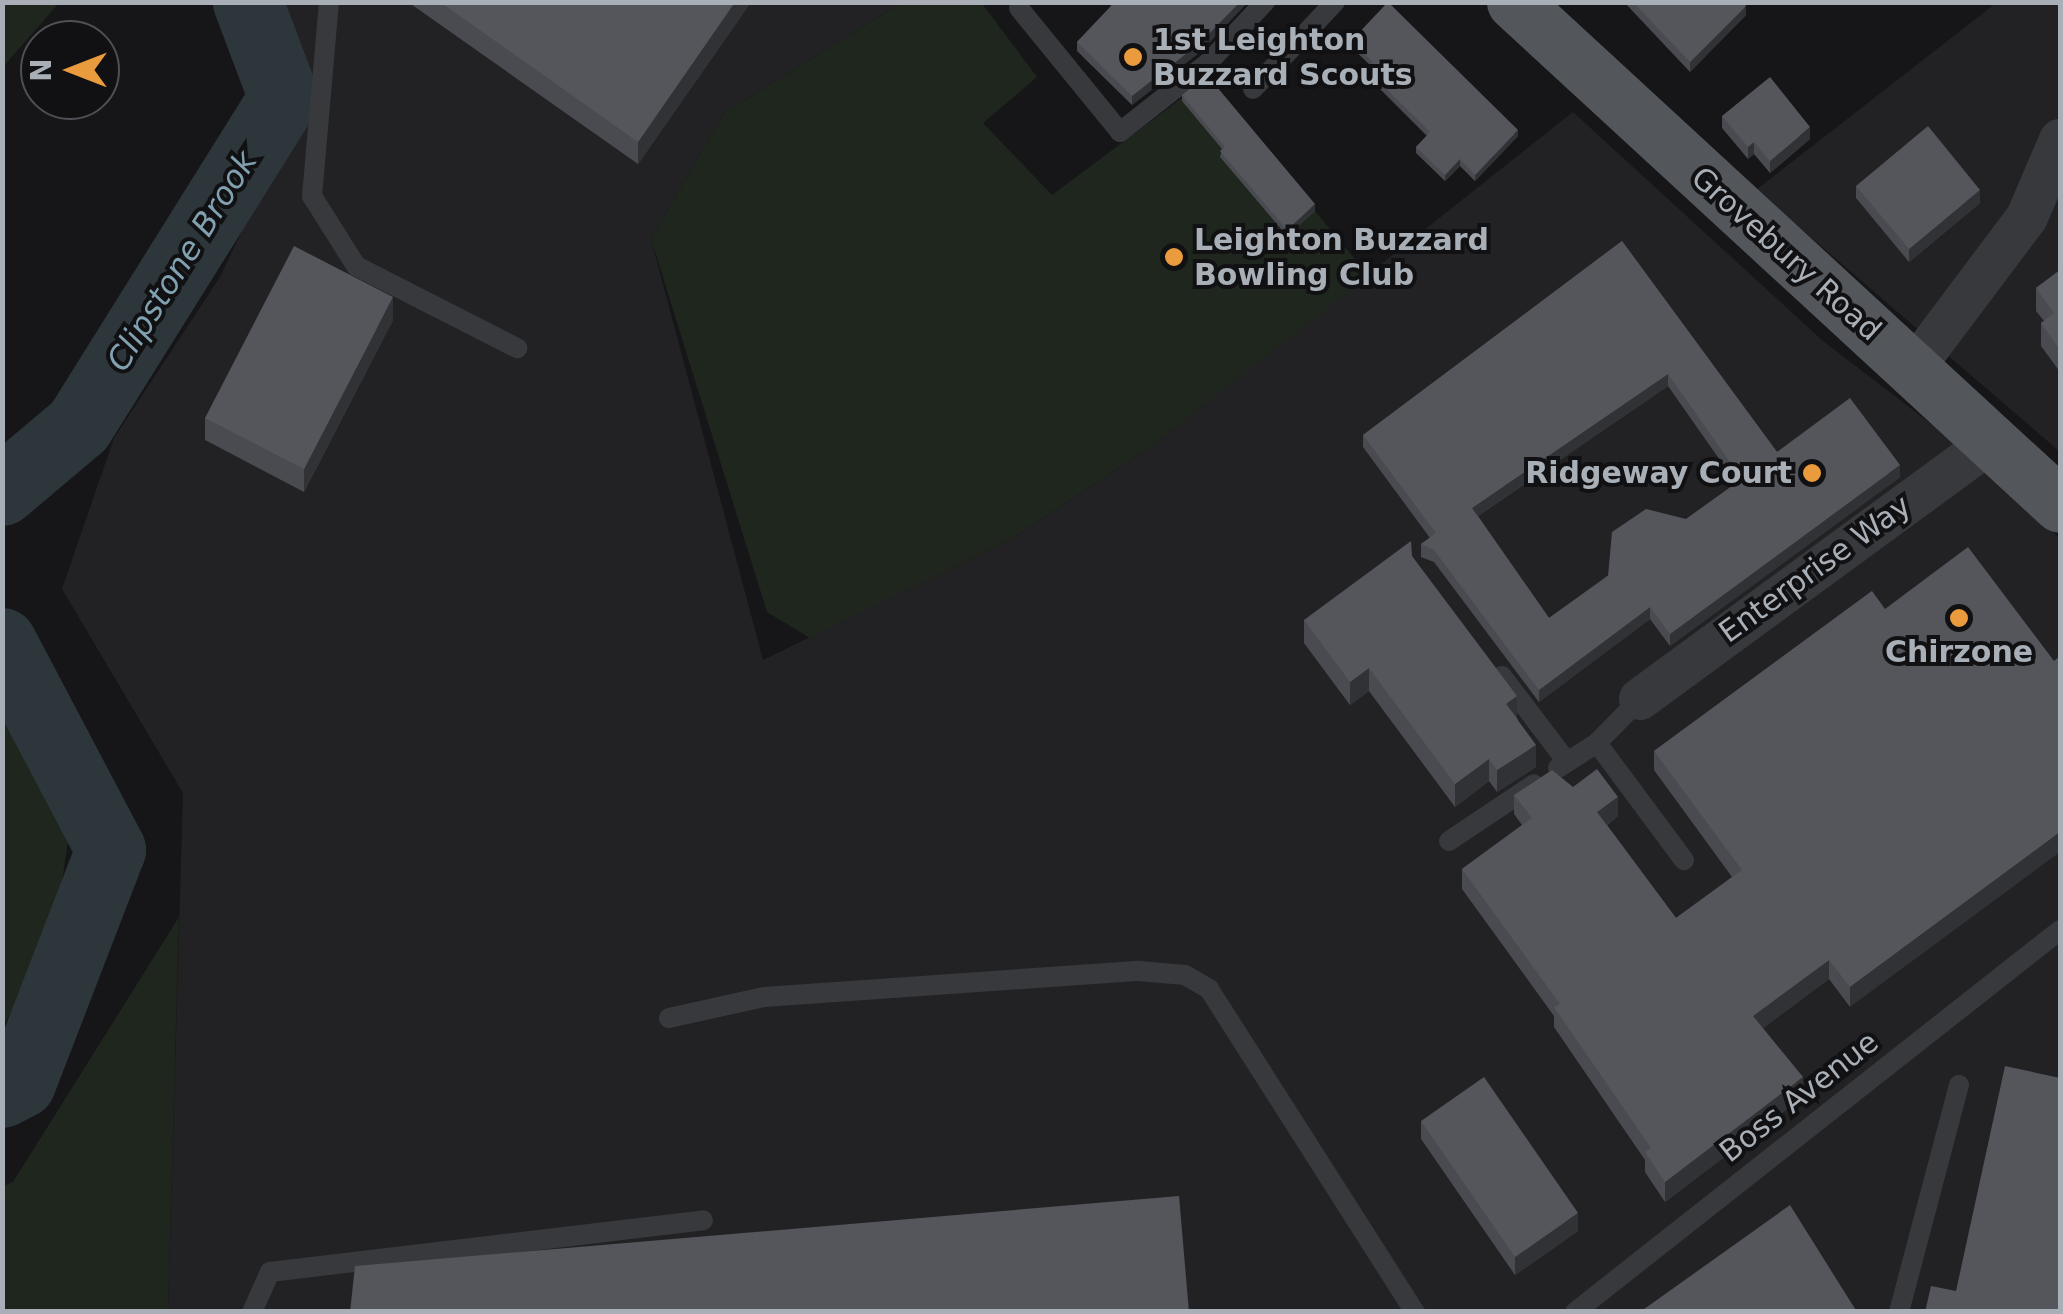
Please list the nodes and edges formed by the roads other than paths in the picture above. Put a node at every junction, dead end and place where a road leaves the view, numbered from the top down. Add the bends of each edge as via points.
1 (329, 2) edge
2 (1265, 2) edge
3 (1335, 2) edge
4 (1514, 2) edge
5 (1019, 8) dead end
6 (1253, 89) dead end
7 (2060, 140) edge
8 (517, 348) dead end
9 (1913, 369) junction
10 (1992, 441) junction
11 (2060, 505) edge
12 (1489, 659) edge
13 (1640, 699) joint
14 (1597, 743) junction
15 (1567, 762) junction
16 (1448, 841) dead end
17 (1684, 860) dead end
18 (2060, 930) edge
19 (669, 1018) dead end
20 (1959, 1085) dead end
21 (703, 1220) dead end
22 (252, 1312) edge
23 (1415, 1312) edge
24 (1575, 1312) edge
25 (1900, 1312) edge

1 - 8 lane via 312,196 356,266
2 - 5 lane via 1209,62 1120,132
3 - 6 lane
4 - 9 main road, Grovebury Road
7 - 9 street via 2027,218
9 - 10 main road, Grovebury Road
10 - 11 main road, Grovebury Road
10 - 13 street, Enterprise Way
12 - 15 lane
13 - 14 lane
14 - 15 lane
14 - 17 lane
15 - 16 lane
18 - 24 lane, Boss Avenue
19 - 23 lane via 764,997 1138,971 1185,976 1210,989
20 - 25 lane
21 - 22 lane via 270,1272

